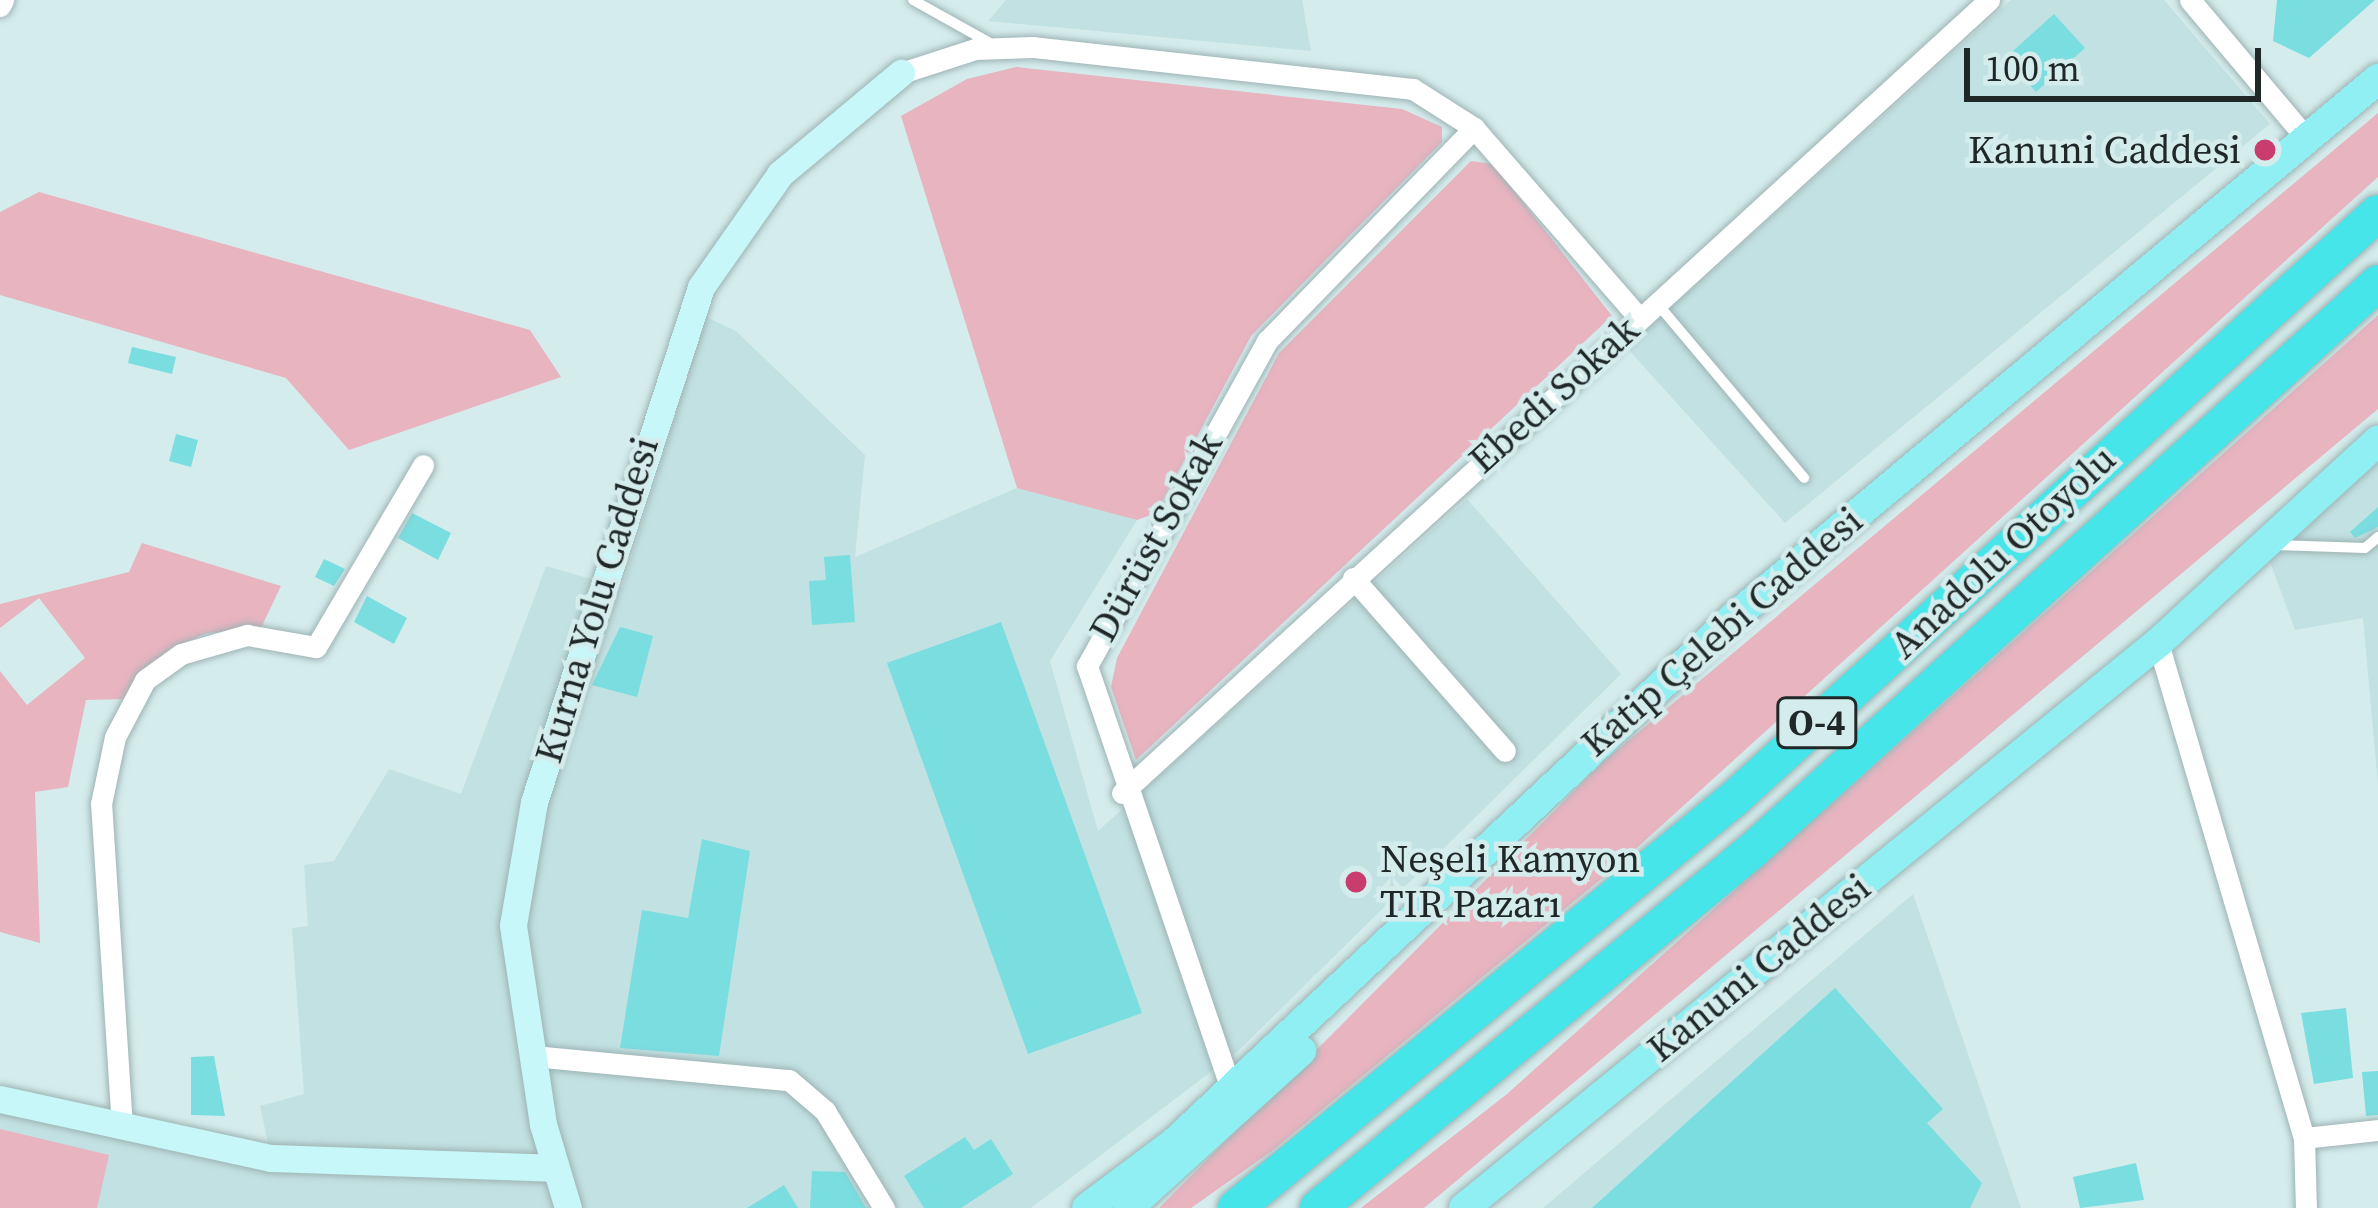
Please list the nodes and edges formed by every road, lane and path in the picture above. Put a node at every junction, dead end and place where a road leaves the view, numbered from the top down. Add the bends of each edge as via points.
1 (913, 0) edge
2 (1989, 0) edge
3 (2190, 0) edge
4 (997, 47) junction
5 (901, 73) joint
6 (2378, 79) edge
7 (1474, 128) junction
8 (2308, 140) junction
9 (2378, 213) edge
10 (2378, 283) edge
11 (1647, 310) junction
12 (2378, 441) edge
13 (423, 465) dead end
14 (1804, 478) dead end
15 (2378, 537) edge
16 (2267, 545) junction
17 (1353, 578) junction
18 (2158, 643) junction
19 (1505, 751) dead end
20 (1540, 790) junction
21 (1122, 793) junction
22 (533, 1056) junction
23 (1231, 1089) junction
24 (0, 1099) edge
25 (122, 1127) junction
26 (2378, 1130) edge
27 (2304, 1138) junction
28 (553, 1168) junction
29 (568, 1208) edge
30 (884, 1208) edge
31 (1087, 1208) edge
32 (1128, 1208) edge
33 (1236, 1208) edge
34 (1318, 1208) edge
35 (1464, 1208) edge
36 (2306, 1208) edge

1 - 4 lane
2 - 11 street, Ebedi Sokak
3 - 8 street
4 - 5 street
4 - 7 street via 1414,89
5 - 22 street, Kurna Yolu Caddesi via 758,198 684,327 517,866 513,926
6 - 8 main road, Katip Çelebi Caddesi
7 - 11 street
7 - 21 street, Dürüst Sokak via 1278,325 1104,622 1088,686
8 - 20 main road, Katip Çelebi Caddesi
9 - 33 highway, Anadolu Otoyolu / O-4 via 1735,798
10 - 34 highway, Anadolu Otoyolu / O-4 via 1753,850
11 - 14 lane
11 - 17 street, Ebedi Sokak
12 - 16 main road, Kanuni Caddesi
13 - 25 street via 316,647 247,635 181,654 146,680 115,737 101,804
15 - 16 lane via 2365,548
16 - 18 main road, Kanuni Caddesi
17 - 19 street
17 - 21 street, Ebedi Sokak
18 - 27 street
18 - 35 main road, Kanuni Caddesi
20 - 23 main road, Katip Çelebi Caddesi
20 - 32 main road via 1300,1052
21 - 23 street, Dürüst Sokak
22 - 28 street, Kurna Yolu Caddesi
22 - 30 street via 789,1080 825,1111
23 - 31 main road, Katip Çelebi Caddesi
24 - 25 street
25 - 28 street via 271,1158
26 - 27 street
27 - 36 street
28 - 29 street, Kurna Yolu Caddesi

